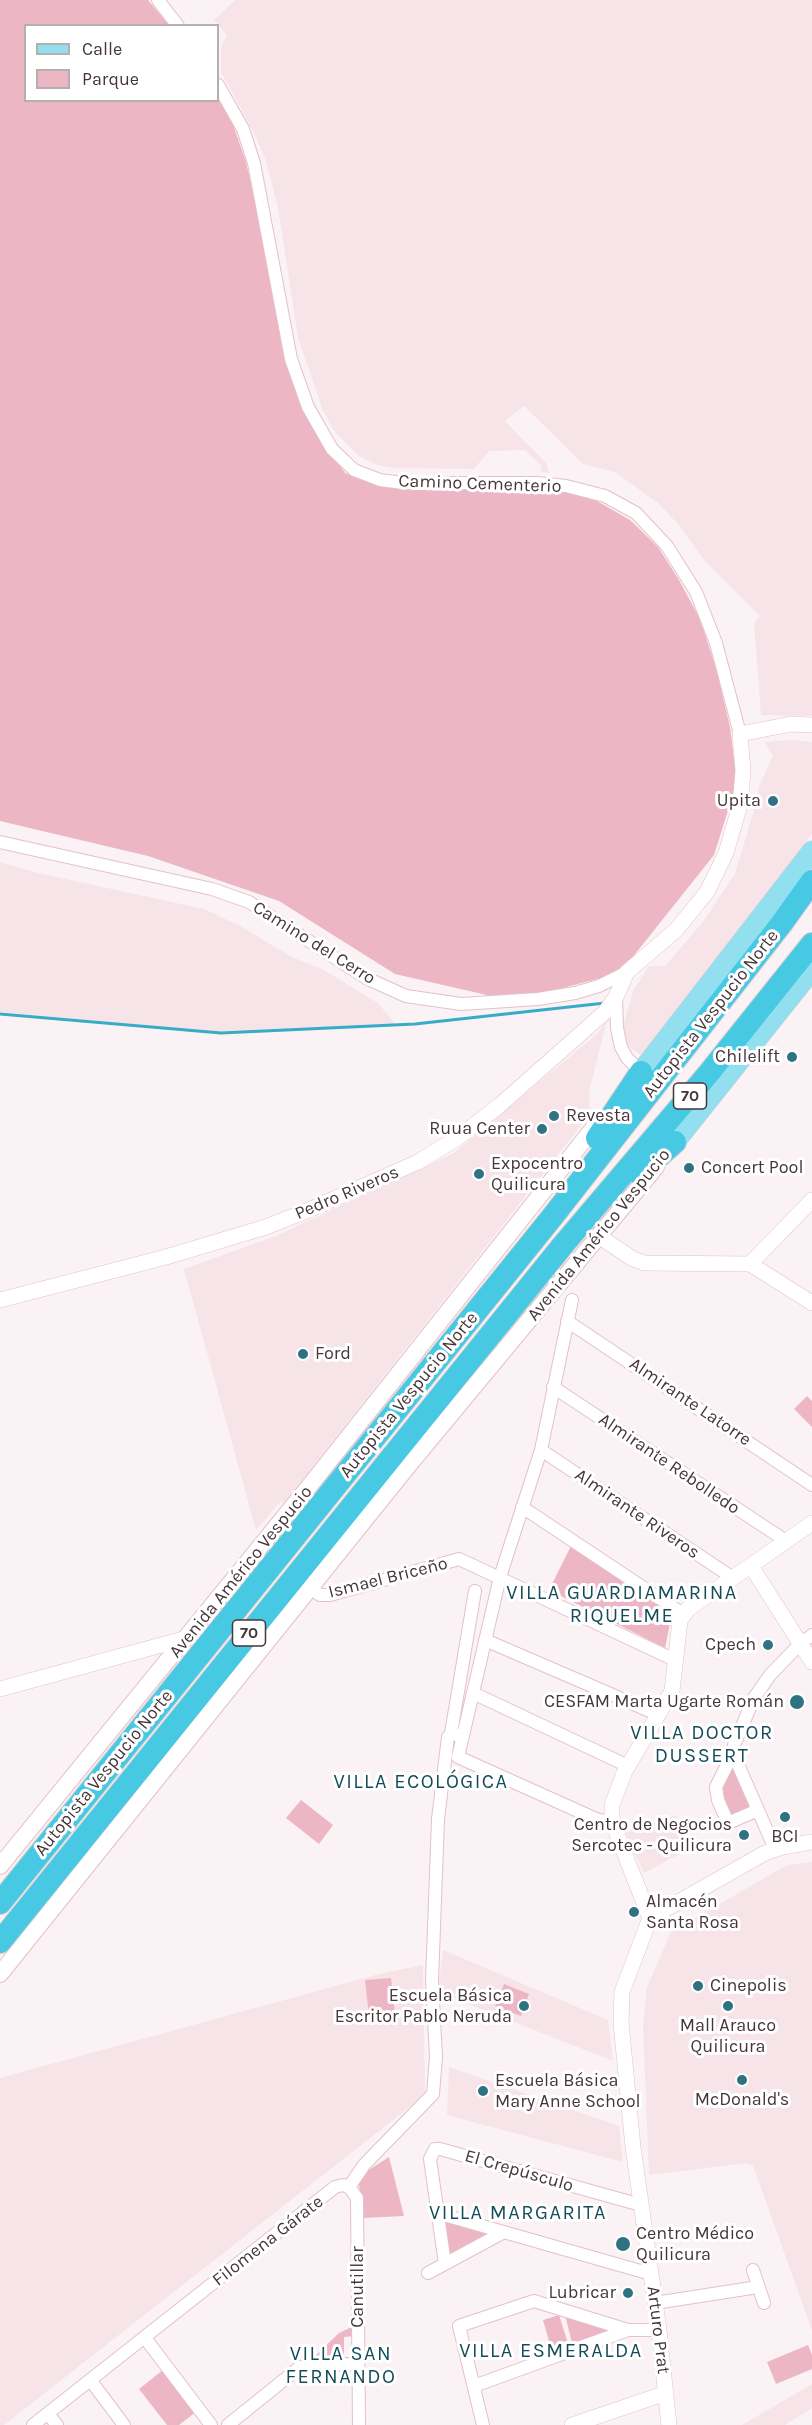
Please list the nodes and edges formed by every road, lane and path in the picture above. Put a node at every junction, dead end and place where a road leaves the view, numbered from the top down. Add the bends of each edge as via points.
1 (158, 0) edge
2 (176, 24) edge
3 (219, 88) edge
4 (812, 726) edge
5 (740, 734) junction
6 (0, 842) edge
7 (812, 851) edge
8 (812, 881) edge
9 (812, 944) edge
10 (812, 970) edge
11 (627, 972) junction
12 (616, 997) junction
13 (641, 1072) junction
14 (675, 1142) junction
15 (812, 1200) edge
16 (553, 1216) junction
17 (600, 1237) junction
18 (563, 1245) junction
19 (750, 1263) junction
20 (0, 1300) edge
21 (572, 1300) dead end
22 (812, 1304) edge
23 (567, 1321) junction
24 (553, 1387) junction
25 (541, 1450) junction
26 (812, 1485) edge
27 (522, 1507) junction
28 (812, 1523) edge
29 (786, 1541) junction
30 (751, 1566) junction
31 (500, 1577) junction
32 (733, 1578) junction
33 (310, 1588) junction
34 (475, 1591) dead end
35 (683, 1614) junction
36 (187, 1638) junction
37 (806, 1639) edge
38 (485, 1640) junction
39 (155, 1647) junction
40 (675, 1660) junction
41 (812, 1662) edge
42 (165, 1665) junction
43 (0, 1689) edge
44 (473, 1693) junction
45 (659, 1715) junction
46 (456, 1736) junction
47 (733, 1753) junction
48 (628, 1766) junction
49 (758, 1810) junction
50 (69, 1816) junction
51 (614, 1823) junction
52 (812, 1842) edge
53 (775, 1849) junction
54 (0, 1866) edge
55 (0, 1885) edge
56 (0, 1903) edge
57 (650, 1918) junction
58 (0, 1942) edge
59 (0, 1974) edge
60 (350, 2187) junction
61 (641, 2205) junction
62 (438, 2213) junction
63 (504, 2232) junction
64 (445, 2264) junction
65 (753, 2270) dead end
66 (428, 2273) dead end
67 (651, 2274) junction
68 (758, 2287) junction
69 (655, 2303) junction
70 (764, 2303) dead end
71 (628, 2330) junction
72 (659, 2330) junction
73 (145, 2338) junction
74 (358, 2364) junction
75 (91, 2380) junction
76 (474, 2386) junction
77 (666, 2393) junction
78 (48, 2414) junction
79 (33, 2425) edge
80 (57, 2425) edge
81 (124, 2425) edge
82 (211, 2425) edge
83 (228, 2425) edge
84 (359, 2425) edge
85 (483, 2425) edge
86 (572, 2425) edge
87 (669, 2425) edge

1 - 2 street
3 - 5 street, Camino Cementerio via 243,129 255,169 291,359 308,407 332,449 354,470 380,480 566,486 605,496 636,513 667,546 696,592 716,643
4 - 5 street via 791,724
5 - 11 street, Camino Cementerio via 742,794 720,867 687,918
6 - 11 street, Camino del Cerro via 212,889 249,902 366,978 406,996 461,1004 538,999 599,986
7 - 13 main road, Avenida Américo Vespucio
8 - 16 highway, Autopista Vespucio Norte / 70
9 - 18 highway, Autopista Vespucio Norte / 70
10 - 14 main road, Avenida Américo Vespucio
11 - 12 street, Pedro Riveros
12 - 13 street via 621,1047
12 - 20 street, Pedro Riveros via 598,1019 500,1105 418,1162 266,1227
13 - 16 highway via 578,1168
13 - 36 main road, Avenida Américo Vespucio
14 - 17 main road, Avenida Américo Vespucio
14 - 18 highway
15 - 19 street
16 - 50 highway, Autopista Vespucio Norte / 70
17 - 19 street via 644,1263
17 - 33 main road, Avenida Américo Vespucio
18 - 58 highway, Autopista Vespucio Norte / 70
19 - 22 street
21 - 23 street
23 - 24 street
23 - 26 street, Almirante Latorre
24 - 25 street
24 - 29 street, Almirante Rebolledo
25 - 27 street
25 - 32 street, Almirante Riveros
27 - 31 street
27 - 35 street
28 - 29 street
29 - 30 street
30 - 32 street
30 - 37 street
31 - 33 street, Ismael Briceño via 459,1559 330,1595 320,1595
31 - 38 street
31 - 40 street, Ismael Briceño
32 - 35 street
33 - 59 main road, Avenida Américo Vespucio
34 - 46 street
35 - 40 street
36 - 39 street
36 - 42 main road, Avenida Américo Vespucio
37 - 41 street
37 - 47 street via 770,1675 754,1698
38 - 44 street
38 - 45 street
39 - 42 street
39 - 43 street
40 - 45 street via 672,1691
42 - 54 main road, Avenida Américo Vespucio
44 - 46 street
44 - 48 street
45 - 48 street
46 - 51 street via 458,1756 596,1819
46 - 60 street via 447,1743 437,1838 433,2094 364,2165
47 - 49 street
47 - 49 street via 716,1787 728,1823
48 - 51 street via 614,1799
49 - 53 street
50 - 55 highway
50 - 56 highway, Autopista Vespucio Norte / 70
51 - 57 street
52 - 53 street
53 - 57 street
57 - 61 street, Arturo Prat via 626,1982 621,2013
60 - 73 street, Filomena Gárate via 335,2187
60 - 74 street, Canutillar via 357,2198
61 - 62 street, El Crepúsculo via 440,2149 432,2151 430,2159
61 - 67 street, Arturo Prat
62 - 63 street
62 - 64 street
63 - 64 street
63 - 67 street
64 - 66 street
65 - 68 street
67 - 69 street, Arturo Prat
68 - 69 street
68 - 70 street
69 - 72 street, Arturo Prat
71 - 72 street
71 - 76 street
71 - 76 street via 534,2301 459,2326
72 - 77 street, Arturo Prat
73 - 75 street, Filomena Gárate
73 - 82 street
74 - 83 street via 306,2366
74 - 84 street, Canutillar
75 - 78 street, Filomena Gárate
75 - 81 street
76 - 85 street
77 - 86 street
77 - 87 street, Arturo Prat
78 - 79 street, Filomena Gárate
78 - 80 street

